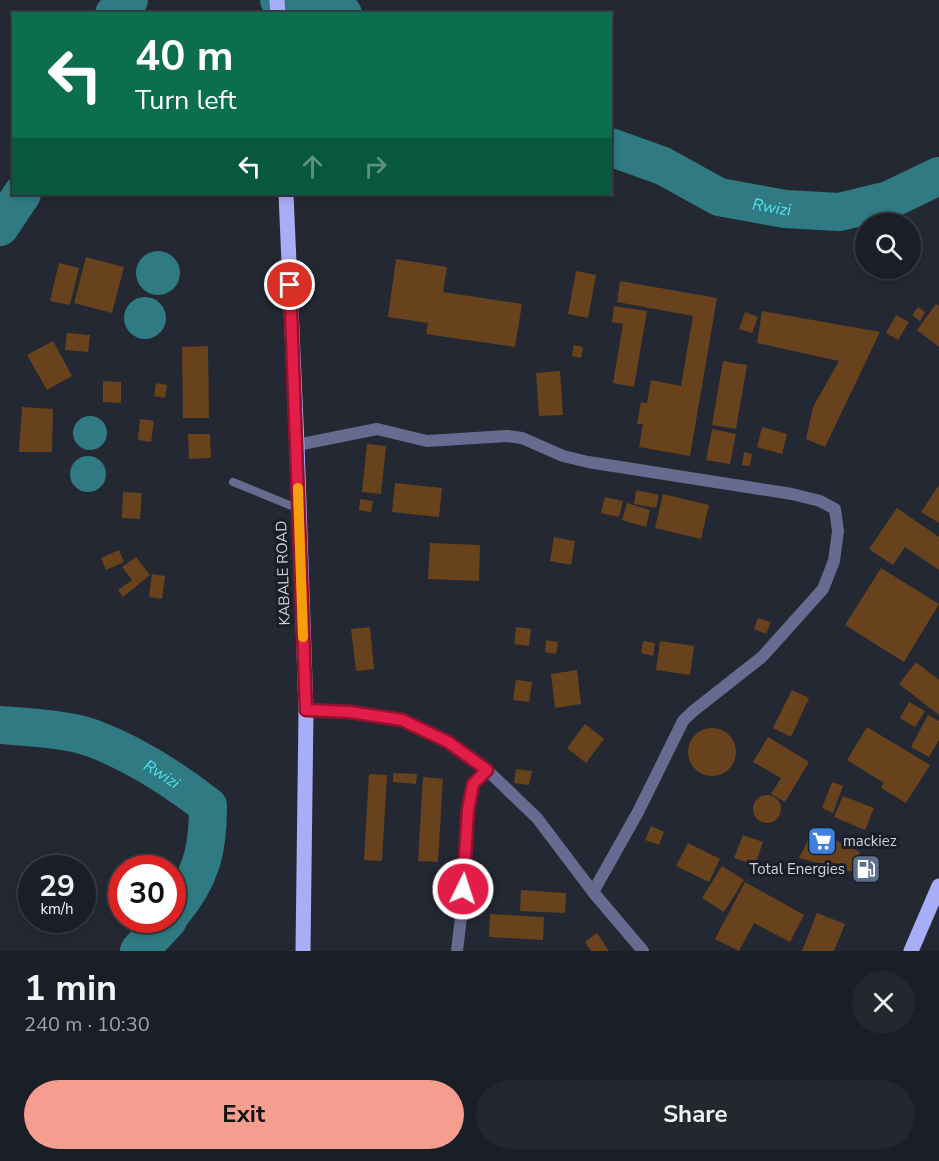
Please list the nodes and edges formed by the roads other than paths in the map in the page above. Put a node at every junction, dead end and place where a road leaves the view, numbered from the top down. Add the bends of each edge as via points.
1 (286, 195) edge
2 (297, 445) junction
3 (233, 482) dead end
4 (299, 509) junction
5 (306, 710) junction
6 (487, 770) junction
7 (939, 886) edge
8 (593, 892) junction
9 (303, 951) edge
10 (457, 951) edge
11 (643, 951) edge
12 (911, 951) edge

1 - 2 main road, KABALE ROAD
2 - 4 main road, KABALE ROAD
2 - 8 street via 377,429 427,441 507,436 572,458 792,494 835,509 838,531 834,561 823,589 762,657 683,721
3 - 4 lane
4 - 5 main road, KABALE ROAD
5 - 6 street via 402,720 448,742
5 - 9 main road, KABALE ROAD
6 - 8 street via 537,818
6 - 10 street via 473,784 468,810
7 - 12 main road
8 - 11 street

